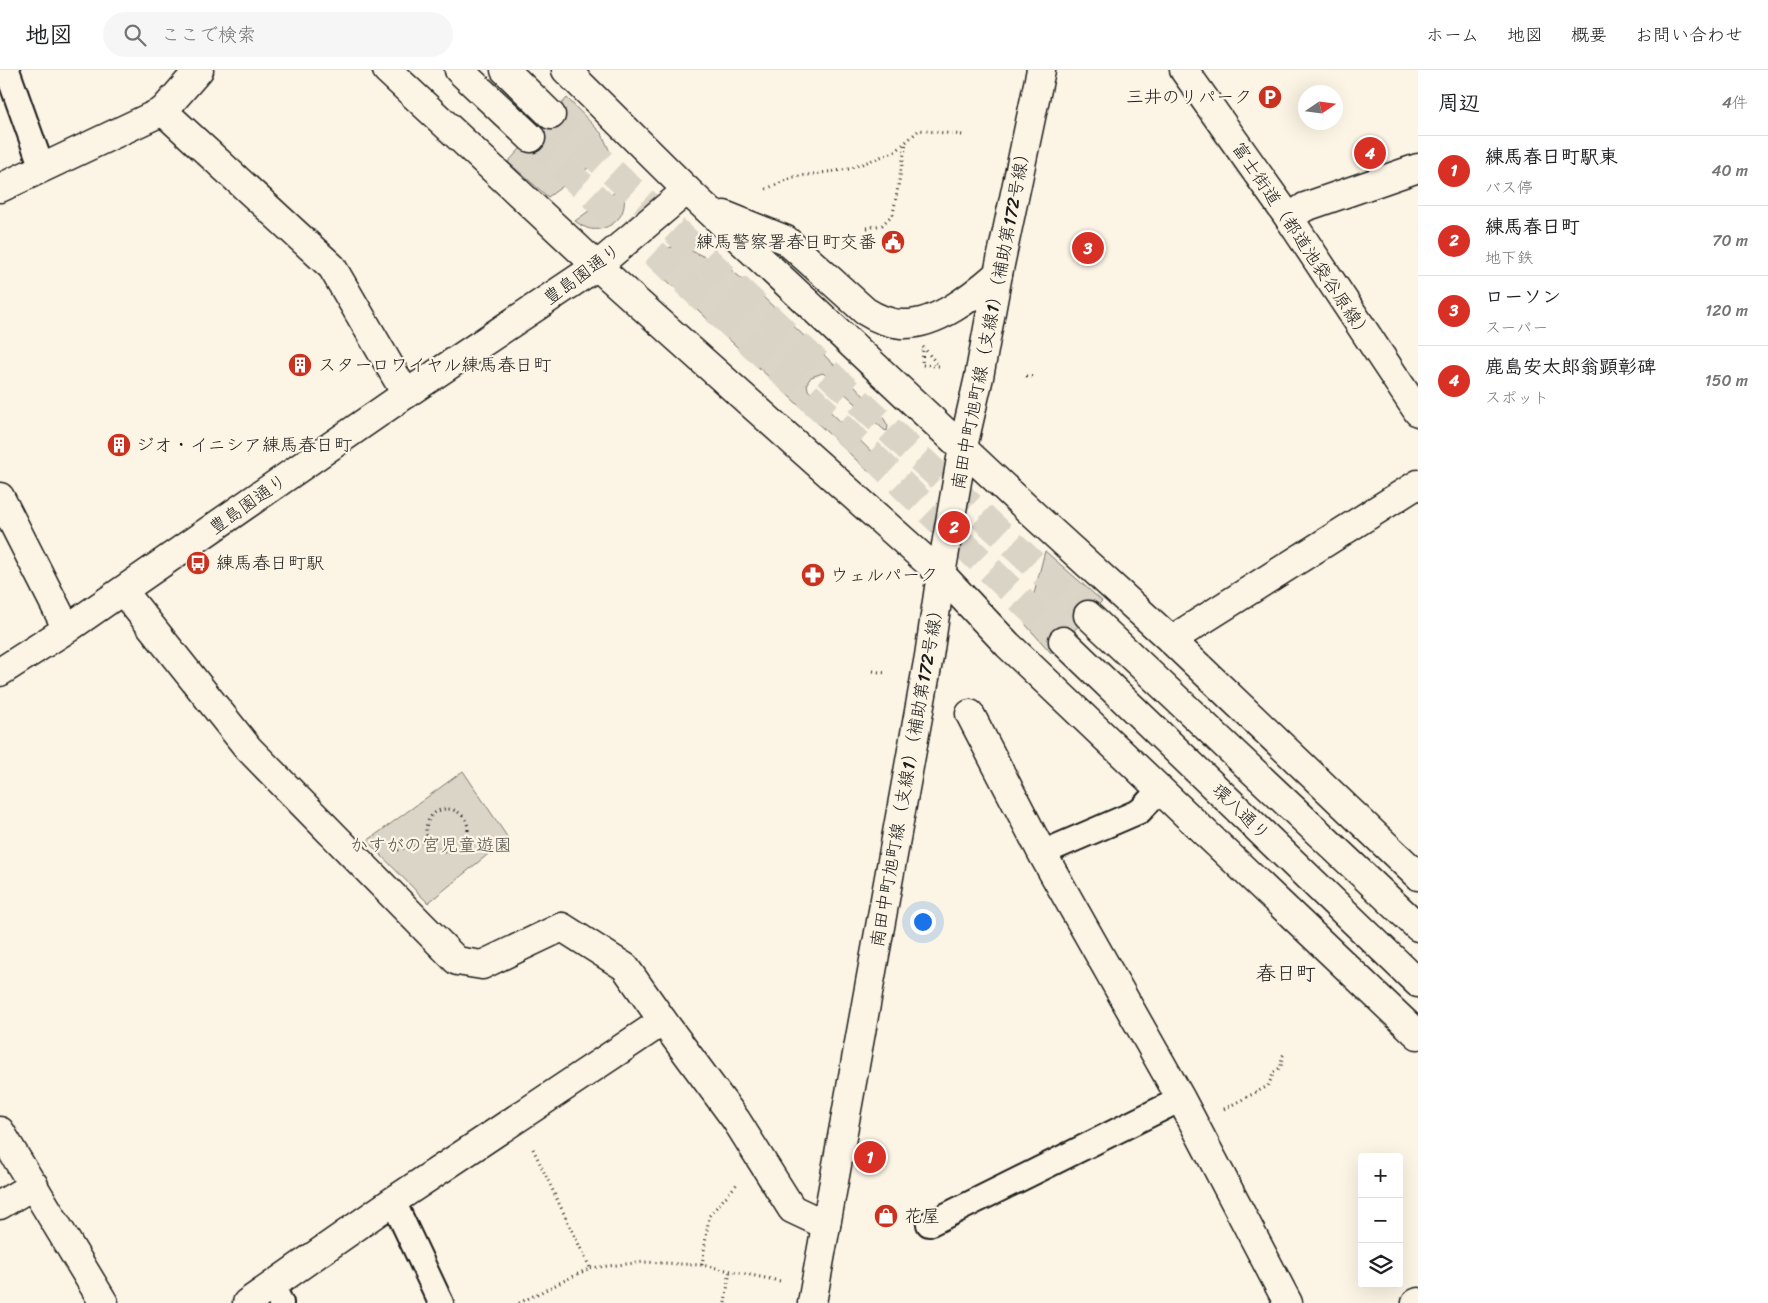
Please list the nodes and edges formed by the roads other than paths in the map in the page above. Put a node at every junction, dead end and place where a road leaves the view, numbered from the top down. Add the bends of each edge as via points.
1 (8, 70) edge
2 (199, 70) edge
3 (387, 70) edge
4 (459, 70) edge
5 (505, 70) edge
6 (566, 70) edge
7 (1041, 70) edge
8 (1184, 70) edge
9 (164, 111) junction
10 (551, 114) tunnel mouth
11 (531, 138) tunnel mouth
12 (42, 168) junction
13 (1418, 168) edge
14 (0, 188) edge
15 (688, 190) junction
16 (708, 208) junction
17 (1289, 218) junction
18 (597, 266) junction
19 (998, 274) junction
20 (406, 394) junction
21 (1418, 412) edge
22 (963, 447) junction
23 (1418, 484) edge
24 (0, 497) edge
25 (941, 574) junction
26 (123, 591) junction
27 (1088, 615) tunnel mouth
28 (67, 629) junction
29 (1172, 640) junction
30 (1064, 641) tunnel mouth
31 (0, 672) edge
32 (970, 714) dead end
33 (1160, 789) junction
34 (1042, 853) junction
35 (1418, 876) edge
36 (1418, 928) edge
37 (1418, 982) edge
38 (663, 1021) junction
39 (1418, 1035) edge
40 (1181, 1099) junction
41 (0, 1131) edge
42 (34, 1185) junction
43 (393, 1201) junction
44 (0, 1205) edge
45 (929, 1224) dead end
46 (826, 1225) junction
47 (277, 1294) edge
48 (815, 1301) edge
49 (104, 1303) edge
50 (247, 1303) edge
51 (441, 1303) edge
52 (1288, 1303) edge

1 - 12 lane
2 - 9 main road
3 - 18 main road
4 - 11 main road
5 - 10 main road
6 - 15 main road
7 - 19 main road, 南田中町旭町線（支線1）（補助第172号線）
8 - 17 main road, 富士街道（都道池袋谷原線）
9 - 12 main road
9 - 20 main road via 332,266
12 - 14 main road
13 - 17 main road via 1305,207
15 - 16 main road
15 - 18 main road, 豊島園通り
16 - 19 main road via 786,240 864,311 880,320 901,324 920,322 973,297
16 - 22 main road
17 - 21 main road, 富士街道（都道池袋谷原線）
18 - 20 main road, 豊島園通り
18 - 25 main road
19 - 22 main road, 南田中町旭町線（支線1）（補助第172号線）
20 - 26 main road, 豊島園通り
22 - 25 main road, 南田中町旭町線（支線1）（補助第172号線）
22 - 29 main road
23 - 29 main road
24 - 28 main road
25 - 33 main road via 1008,645
25 - 46 main road, 南田中町旭町線（支線1）（補助第172号線） via 930,656
26 - 28 main road, 豊島園通り
26 - 38 main road via 248,748 457,961 482,965 562,927 625,967
27 - 36 main road
28 - 31 main road, 豊島園通り
29 - 35 main road
30 - 37 main road, 環八通り
32 - 34 main road
33 - 34 lane via 1140,811
33 - 39 main road
34 - 40 main road
38 - 43 main road
38 - 46 main road via 736,1120 792,1209
40 - 45 lane
40 - 52 main road
41 - 42 main road
42 - 44 main road
42 - 49 main road
43 - 47 main road
43 - 51 lane
46 - 48 main road, 南田中町旭町線（支線1）（補助第172号線）
47 - 50 main road

